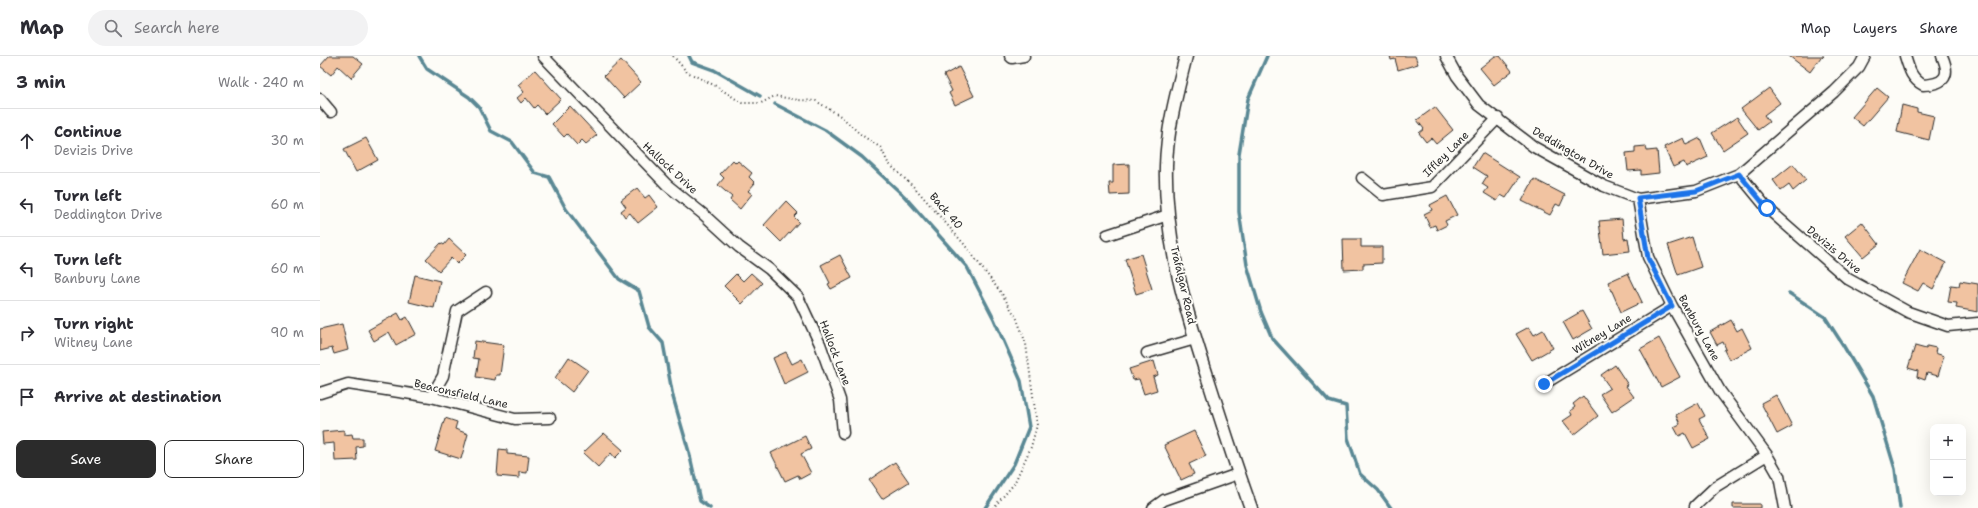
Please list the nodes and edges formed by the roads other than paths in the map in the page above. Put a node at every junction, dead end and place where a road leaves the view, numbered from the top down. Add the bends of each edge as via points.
1 (543, 56) edge
2 (1010, 56) edge
3 (1024, 56) edge
4 (1186, 56) edge
5 (1446, 56) edge
6 (1865, 56) edge
7 (1905, 56) edge
8 (1942, 56) edge
9 (320, 99) edge
10 (331, 112) dead end
11 (1498, 118) junction
12 (1739, 174) junction
13 (1362, 178) dead end
14 (1638, 198) junction
15 (1168, 215) junction
16 (1107, 235) dead end
17 (789, 288) joint
18 (486, 292) dead end
19 (1672, 306) junction
20 (1978, 323) edge
21 (1195, 338) junction
22 (1147, 353) dead end
23 (1544, 384) dead end
24 (320, 393) edge
25 (430, 397) junction
26 (550, 418) dead end
27 (843, 433) dead end
28 (1768, 455) junction
29 (1238, 474) junction
30 (1153, 508) edge
31 (1251, 508) edge
32 (1695, 508) edge
33 (1785, 508) edge

1 - 17 street, Hallock Drive via 667,185
2 - 3 street
4 - 15 street, Trafalgar Road via 1170,118 1166,166
5 - 11 street, Deddington Drive via 1457,76 1479,105
6 - 12 street, Deddington Drive via 1859,67 1834,92
7 - 8 street via 1910,72 1916,81 1923,85 1940,82 1947,75 1947,67
9 - 10 street
11 - 13 street, Iffley Lane via 1432,187 1383,195
11 - 14 street, Deddington Drive via 1534,147 1604,186
12 - 14 street, Deddington Drive via 1696,191
12 - 20 street, Devizis Drive via 1767,208 1848,279 1908,312 1948,326
14 - 19 street, Banbury Lane via 1648,258
15 - 16 street
15 - 21 street, Trafalgar Road via 1179,277
17 - 27 street, Hallock Lane via 798,297 820,344 840,400
18 - 25 street via 457,311 443,376
19 - 23 street, Witney Lane
19 - 28 street, Banbury Lane via 1720,391
21 - 22 street
21 - 29 street, Trafalgar Road
24 - 25 street, Beaconsfield Lane via 348,384
25 - 26 street, Beaconsfield Lane via 515,419
28 - 32 street via 1715,487 1694,506
28 - 33 street, Banbury Lane via 1779,476
29 - 30 street via 1164,500
29 - 31 street, Trafalgar Road

